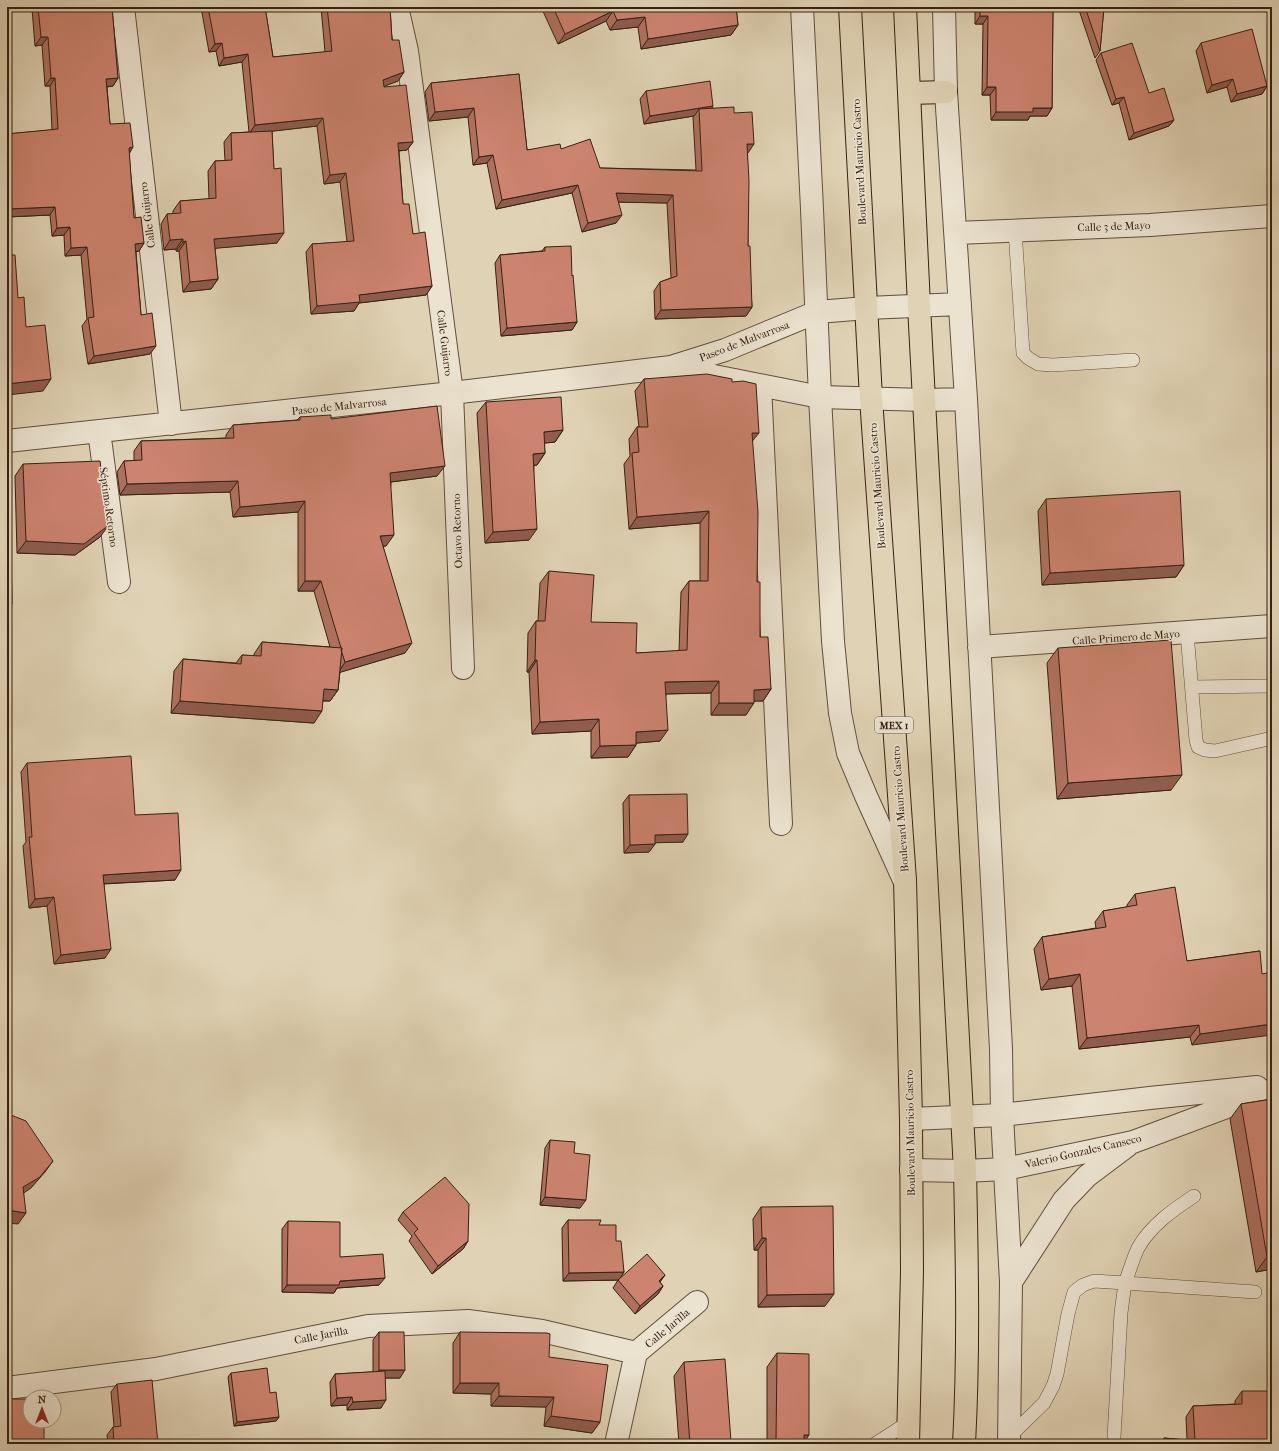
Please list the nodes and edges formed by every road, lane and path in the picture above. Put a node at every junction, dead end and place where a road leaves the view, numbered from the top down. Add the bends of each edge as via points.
1 (123, 7) edge
2 (397, 7) edge
3 (802, 7) edge
4 (850, 7) edge
5 (904, 7) edge
6 (944, 7) edge
7 (946, 92) junction
8 (909, 93) junction
9 (1272, 216) edge
10 (1015, 230) junction
11 (956, 233) junction
12 (960, 304) junction
13 (919, 306) junction
14 (867, 308) junction
15 (817, 312) junction
16 (1134, 360) dead end
17 (671, 367) junction
18 (760, 385) junction
19 (452, 394) junction
20 (820, 397) junction
21 (871, 398) junction
22 (966, 399) junction
23 (924, 400) junction
24 (171, 424) junction
25 (99, 431) junction
26 (7, 441) edge
27 (119, 582) dead end
28 (1272, 626) edge
29 (1187, 633) junction
30 (980, 647) junction
31 (463, 668) dead end
32 (1272, 686) edge
33 (1192, 687) junction
34 (1272, 738) edge
35 (781, 824) dead end
36 (905, 880) junction
37 (1272, 1086) edge
38 (1272, 1090) edge
39 (1002, 1116) junction
40 (962, 1118) junction
41 (911, 1119) junction
42 (1133, 1142) junction
43 (1005, 1169) junction
44 (911, 1170) junction
45 (965, 1171) junction
46 (1194, 1196) dead end
47 (1011, 1282) junction
48 (1125, 1283) junction
49 (1255, 1292) dead end
50 (697, 1302) dead end
51 (636, 1353) junction
52 (7, 1388) edge
53 (909, 1422) junction
54 (1114, 1437) dead end
55 (1009, 1441) edge
56 (616, 1444) edge
57 (875, 1444) edge
58 (908, 1444) edge
59 (964, 1444) edge

1 - 24 street, Calle Guijarro
2 - 19 street, Calle Guijarro via 407,51
3 - 15 street
4 - 14 main road, Boulevard Mauricio Castro / MEX 1
5 - 8 main road
6 - 7 street
7 - 8 main road
7 - 11 street
8 - 13 main road
9 - 10 street, Calle 3 de Mayo via 1150,225
10 - 11 street, Calle 3 de Mayo
10 - 16 lane via 1023,353 1038,364
11 - 12 street
12 - 13 street, Paseo de Malvarrosa
12 - 22 street
13 - 14 street, Paseo de Malvarrosa
13 - 23 main road
14 - 15 street, Paseo de Malvarrosa
14 - 21 main road, Boulevard Mauricio Castro / MEX 1
15 - 17 street, Paseo de Malvarrosa via 725,350
15 - 20 street
17 - 18 street, Paseo de Malvarrosa
17 - 19 street, Paseo de Malvarrosa
18 - 20 street, Paseo de Malvarrosa
18 - 35 street
19 - 24 street, Paseo de Malvarrosa
19 - 31 street, Octavo Retorno
20 - 21 street, Paseo de Malvarrosa
20 - 36 street via 833,641 840,713 848,752
21 - 23 street, Paseo de Malvarrosa
21 - 36 main road, Boulevard Mauricio Castro / MEX 1
22 - 23 street, Paseo de Malvarrosa
22 - 30 street
23 - 40 main road
24 - 25 street, Paseo de Malvarrosa
25 - 26 street, Paseo de Malvarrosa
25 - 27 street, Séptimo Retorno
28 - 29 street, Calle Primero de Mayo
29 - 30 street, Calle Primero de Mayo
29 - 33 lane
30 - 39 street via 1001,1049
32 - 33 lane
33 - 34 lane via 1198,747 1215,751
36 - 41 main road, Boulevard Mauricio Castro / MEX 1
37 - 39 street
38 - 42 street, Valerio Gonzales Canseco
39 - 40 street
39 - 43 street
40 - 41 street
40 - 45 main road
41 - 44 main road, Boulevard Mauricio Castro / MEX 1
42 - 43 street, Valerio Gonzales Canseco
42 - 47 street via 1087,1176 1064,1200
43 - 45 street, Valerio Gonzales Canseco
43 - 47 street
44 - 45 street, Valerio Gonzales Canseco
44 - 53 main road, Boulevard Mauricio Castro / MEX 1
45 - 59 main road via 967,1391
46 - 48 lane via 1167,1214 1153,1229 1138,1248
47 - 55 street
48 - 49 lane
48 - 54 lane
48 - 55 lane via 1094,1281 1074,1292 1053,1386 1044,1403
50 - 51 street, Calle Jarilla
51 - 52 street, Calle Jarilla via 542,1330 468,1321 368,1326 156,1369
51 - 56 street, Calle Jarilla
53 - 57 lane
53 - 58 main road, Boulevard Mauricio Castro / MEX 1

